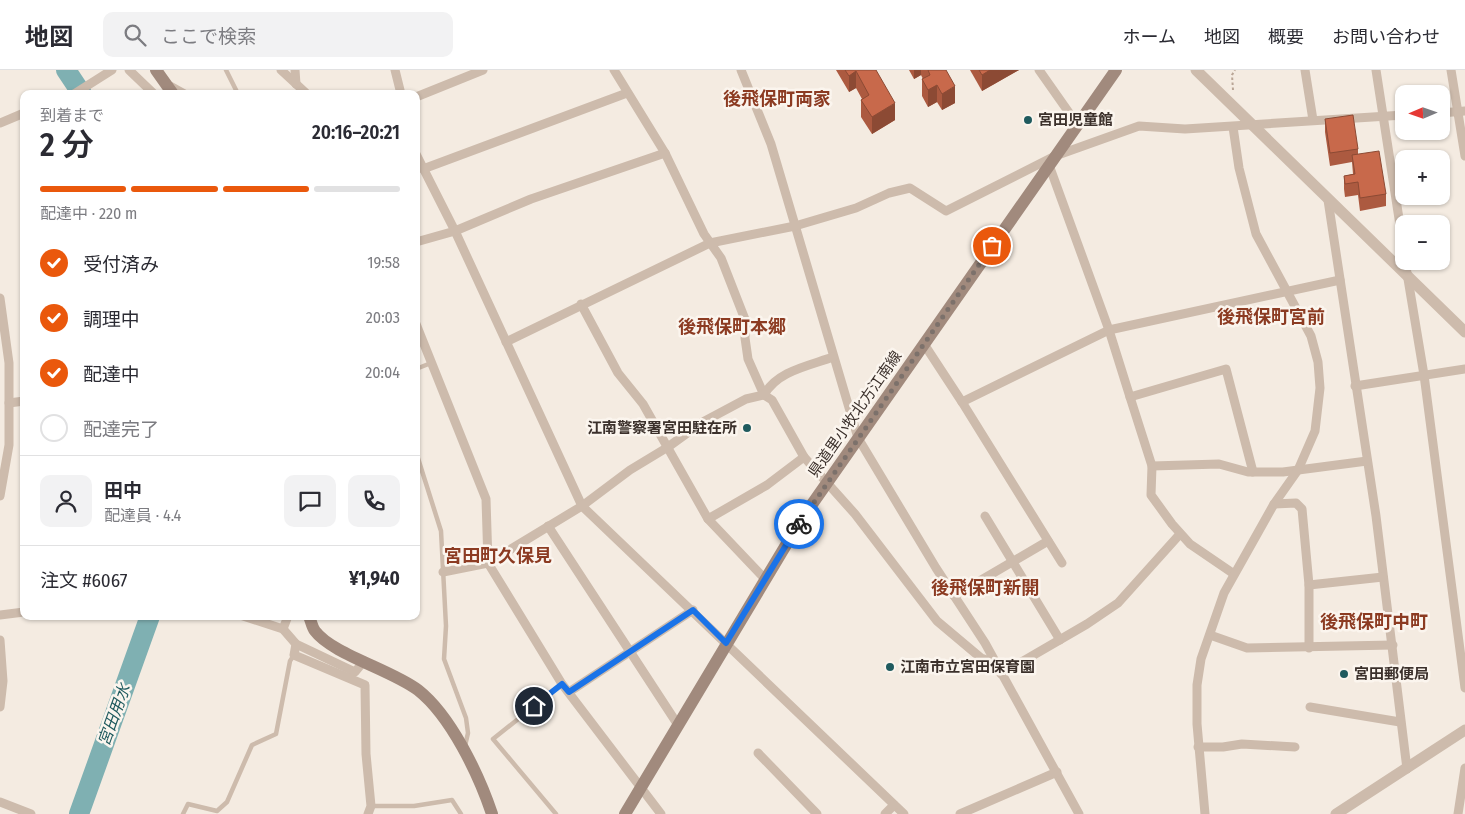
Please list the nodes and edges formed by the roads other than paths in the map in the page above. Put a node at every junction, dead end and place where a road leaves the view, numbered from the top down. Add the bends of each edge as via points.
1 (112, 70) edge
2 (129, 70) edge
3 (226, 70) edge
4 (281, 70) edge
5 (295, 70) edge
6 (395, 70) edge
7 (483, 70) edge
8 (614, 70) edge
9 (741, 70) edge
10 (1039, 70) edge
11 (1116, 70) edge
12 (1196, 70) edge
13 (1305, 70) edge
14 (1376, 70) edge
15 (1451, 70) edge
16 (160, 75) edge
17 (296, 84) junction
18 (81, 90) edge
19 (150, 90) edge
20 (169, 90) edge
21 (183, 90) edge
22 (236, 90) edge
23 (303, 90) edge
24 (401, 90) edge
25 (627, 93) junction
26 (420, 95) edge
27 (1461, 111) edge
28 (20, 115) edge
29 (1395, 116) edge
30 (1384, 117) junction
31 (1313, 120) junction
32 (0, 123) edge
33 (1078, 124) junction
34 (1252, 124) junction
35 (1233, 127) junction
36 (665, 153) junction
37 (1465, 156) edge
38 (1052, 160) junction
39 (420, 163) edge
40 (423, 169) junction
41 (1328, 200) junction
42 (1399, 215) edge
43 (795, 226) junction
44 (455, 232) junction
45 (420, 241) edge
46 (710, 242) junction
47 (1407, 270) edge
48 (1408, 275) junction
49 (1340, 280) junction
50 (1287, 291) junction
51 (0, 298) edge
52 (581, 304) junction
53 (1109, 330) junction
54 (1465, 332) edge
55 (420, 334) edge
56 (506, 342) junction
57 (924, 344) junction
58 (833, 357) junction
59 (432, 363) junction
60 (420, 368) edge
61 (1465, 369) edge
62 (1424, 375) junction
63 (1355, 386) junction
64 (764, 395) junction
65 (1130, 397) junction
66 (20, 402) edge
67 (962, 402) junction
68 (8, 403) junction
69 (858, 438) junction
70 (668, 447) junction
71 (804, 457) junction
72 (1368, 460) junction
73 (420, 465) edge
74 (1152, 466) junction
75 (1298, 470) junction
76 (1253, 472) junction
77 (827, 481) junction
78 (1, 484) edge
79 (0, 496) edge
80 (1274, 504) junction
81 (582, 506) junction
82 (985, 516) dead end
83 (708, 518) junction
84 (548, 526) junction
85 (1180, 534) junction
86 (1048, 541) junction
87 (1013, 562) junction
88 (488, 563) junction
89 (1062, 563) dead end
90 (443, 572) junction
91 (1234, 574) junction
92 (764, 578) junction
93 (1383, 578) junction
94 (1308, 585) junction
95 (954, 596) junction
96 (693, 610) junction
97 (20, 612) edge
98 (0, 615) edge
99 (255, 620) edge
100 (286, 620) edge
101 (310, 620) edge
102 (283, 629) junction
103 (1210, 635) junction
104 (0, 640) edge
105 (1060, 640) junction
106 (726, 643) junction
107 (296, 644) junction
108 (1393, 645) junction
109 (1309, 648) junction
110 (630, 652) junction
111 (294, 655) junction
112 (364, 662) junction
113 (995, 663) junction
114 (1001, 674) junction
115 (562, 684) junction
116 (1465, 688) edge
117 (569, 692) junction
118 (0, 707) edge
119 (1310, 707) dead end
120 (1400, 722) junction
121 (678, 725) junction
122 (1465, 730) edge
123 (1198, 747) junction
124 (1295, 747) dead end
125 (464, 750) junction
126 (758, 753) dead end
127 (1465, 768) edge
128 (1407, 769) junction
129 (1057, 772) junction
130 (642, 786) junction
131 (0, 802) edge
132 (894, 805) junction
133 (414, 806) junction
134 (369, 810) edge
135 (1351, 810) edge
136 (31, 814) edge
137 (183, 814) edge
138 (414, 814) edge
139 (461, 814) edge
140 (492, 814) edge
141 (556, 814) edge
142 (625, 814) edge
143 (661, 814) edge
144 (817, 814) edge
145 (885, 814) edge
146 (904, 814) edge
147 (960, 814) edge
148 (1079, 814) edge
149 (1205, 814) edge
150 (1336, 814) edge
151 (1458, 814) edge

1 - 18 street
2 - 19 street
3 - 22 lane
4 - 17 street
5 - 17 street
6 - 24 street
7 - 26 street
8 - 25 street
9 - 43 street via 771,144
10 - 33 street
11 - 33 main road, 県道里小牧北方江南線
12 - 34 street
13 - 31 street
14 - 30 street
15 - 27 street
16 - 20 main road
16 - 21 lane
17 - 23 street
25 - 36 street
25 - 40 street
27 - 37 street
28 - 32 street
29 - 30 street
30 - 31 street
30 - 42 street
31 - 34 street
33 - 38 main road, 県道里小牧北方江南線
34 - 35 street
34 - 41 street
35 - 38 street via 1185,129 1139,126
35 - 50 street via 1239,168 1256,234
36 - 44 street via 531,199
36 - 46 street
38 - 43 street via 946,211 910,188
38 - 53 street
38 - 57 main road, 県道里小牧北方江南線
39 - 40 street
40 - 44 street
41 - 48 street
41 - 49 street
43 - 46 street
43 - 58 street
44 - 45 street
44 - 56 street
46 - 52 street
46 - 64 street via 721,258 746,322 748,359
47 - 48 street
48 - 54 street
48 - 62 street
49 - 50 street
49 - 63 street
50 - 53 street
50 - 75 street via 1311,336 1320,388 1315,431
51 - 68 street via 9,363
52 - 56 street
52 - 70 street via 618,373 643,404
53 - 65 street
53 - 67 street
55 - 59 street
56 - 81 street
57 - 67 street
57 - 69 main road, 県道里小牧北方江南線
58 - 64 street via 771,382
58 - 69 street
59 - 60 lane
59 - 88 street via 486,499
61 - 62 street
62 - 63 street
62 - 116 street
63 - 72 street
64 - 70 street via 746,399 701,423
64 - 71 street via 772,400
65 - 74 street
65 - 76 street via 1226,369
66 - 68 street
67 - 86 street
68 - 78 street via 9,445
69 - 77 main road, 県道里小牧北方江南線
69 - 95 street
70 - 81 street via 630,470
70 - 83 street
71 - 77 street
71 - 83 street via 767,485
72 - 75 street
72 - 93 street
73 - 90 lane via 441,531
74 - 76 street via 1219,464
74 - 85 street via 1151,496
75 - 76 street
75 - 80 street
77 - 92 main road, 県道里小牧北方江南線
77 - 113 street via 936,621 981,658
78 - 79 street
80 - 91 street
80 - 94 street via 1296,502 1302,509
81 - 84 street
81 - 96 street
82 - 87 street
83 - 92 street
84 - 88 street
84 - 110 street
85 - 91 street via 1210,560
85 - 105 street via 1118,603
86 - 87 street
86 - 89 street
87 - 95 street
87 - 105 street
88 - 90 street
88 - 115 street
90 - 125 lane via 444,659 466,718 468,733
91 - 103 street
92 - 106 main road, 県道里小牧北方江南線
93 - 94 street
93 - 108 street
94 - 109 street
95 - 113 street
96 - 106 street
96 - 110 street
97 - 98 street
99 - 102 street
100 - 102 street
101 - 112 main road via 314,630 327,642
102 - 107 street
103 - 109 street via 1248,648
103 - 123 street via 1201,659 1197,685
104 - 118 street via 3,681
105 - 114 street
106 - 121 main road, 県道里小牧北方江南線
106 - 132 street
107 - 111 street
107 - 112 street via 355,672
108 - 109 street
108 - 120 street
110 - 117 street
110 - 121 street
111 - 134 street via 365,685
111 - 137 lane via 290,661 276,734 252,745 227,802 217,811 188,804
112 - 125 main road via 418,690 445,720
113 - 114 street
114 - 129 street
115 - 117 street
115 - 141 lane via 494,739
117 - 130 street
119 - 120 street
120 - 128 street
121 - 130 main road, 県道里小牧北方江南線
122 - 128 street
123 - 124 street via 1242,744
123 - 149 street
125 - 140 main road
126 - 144 street
127 - 151 street
128 - 135 street
129 - 147 street
129 - 148 street
130 - 142 main road, 県道里小牧北方江南線
130 - 143 street
131 - 136 street
132 - 145 street
132 - 146 street
133 - 134 lane
133 - 138 lane
133 - 139 lane via 452,800
135 - 150 street

